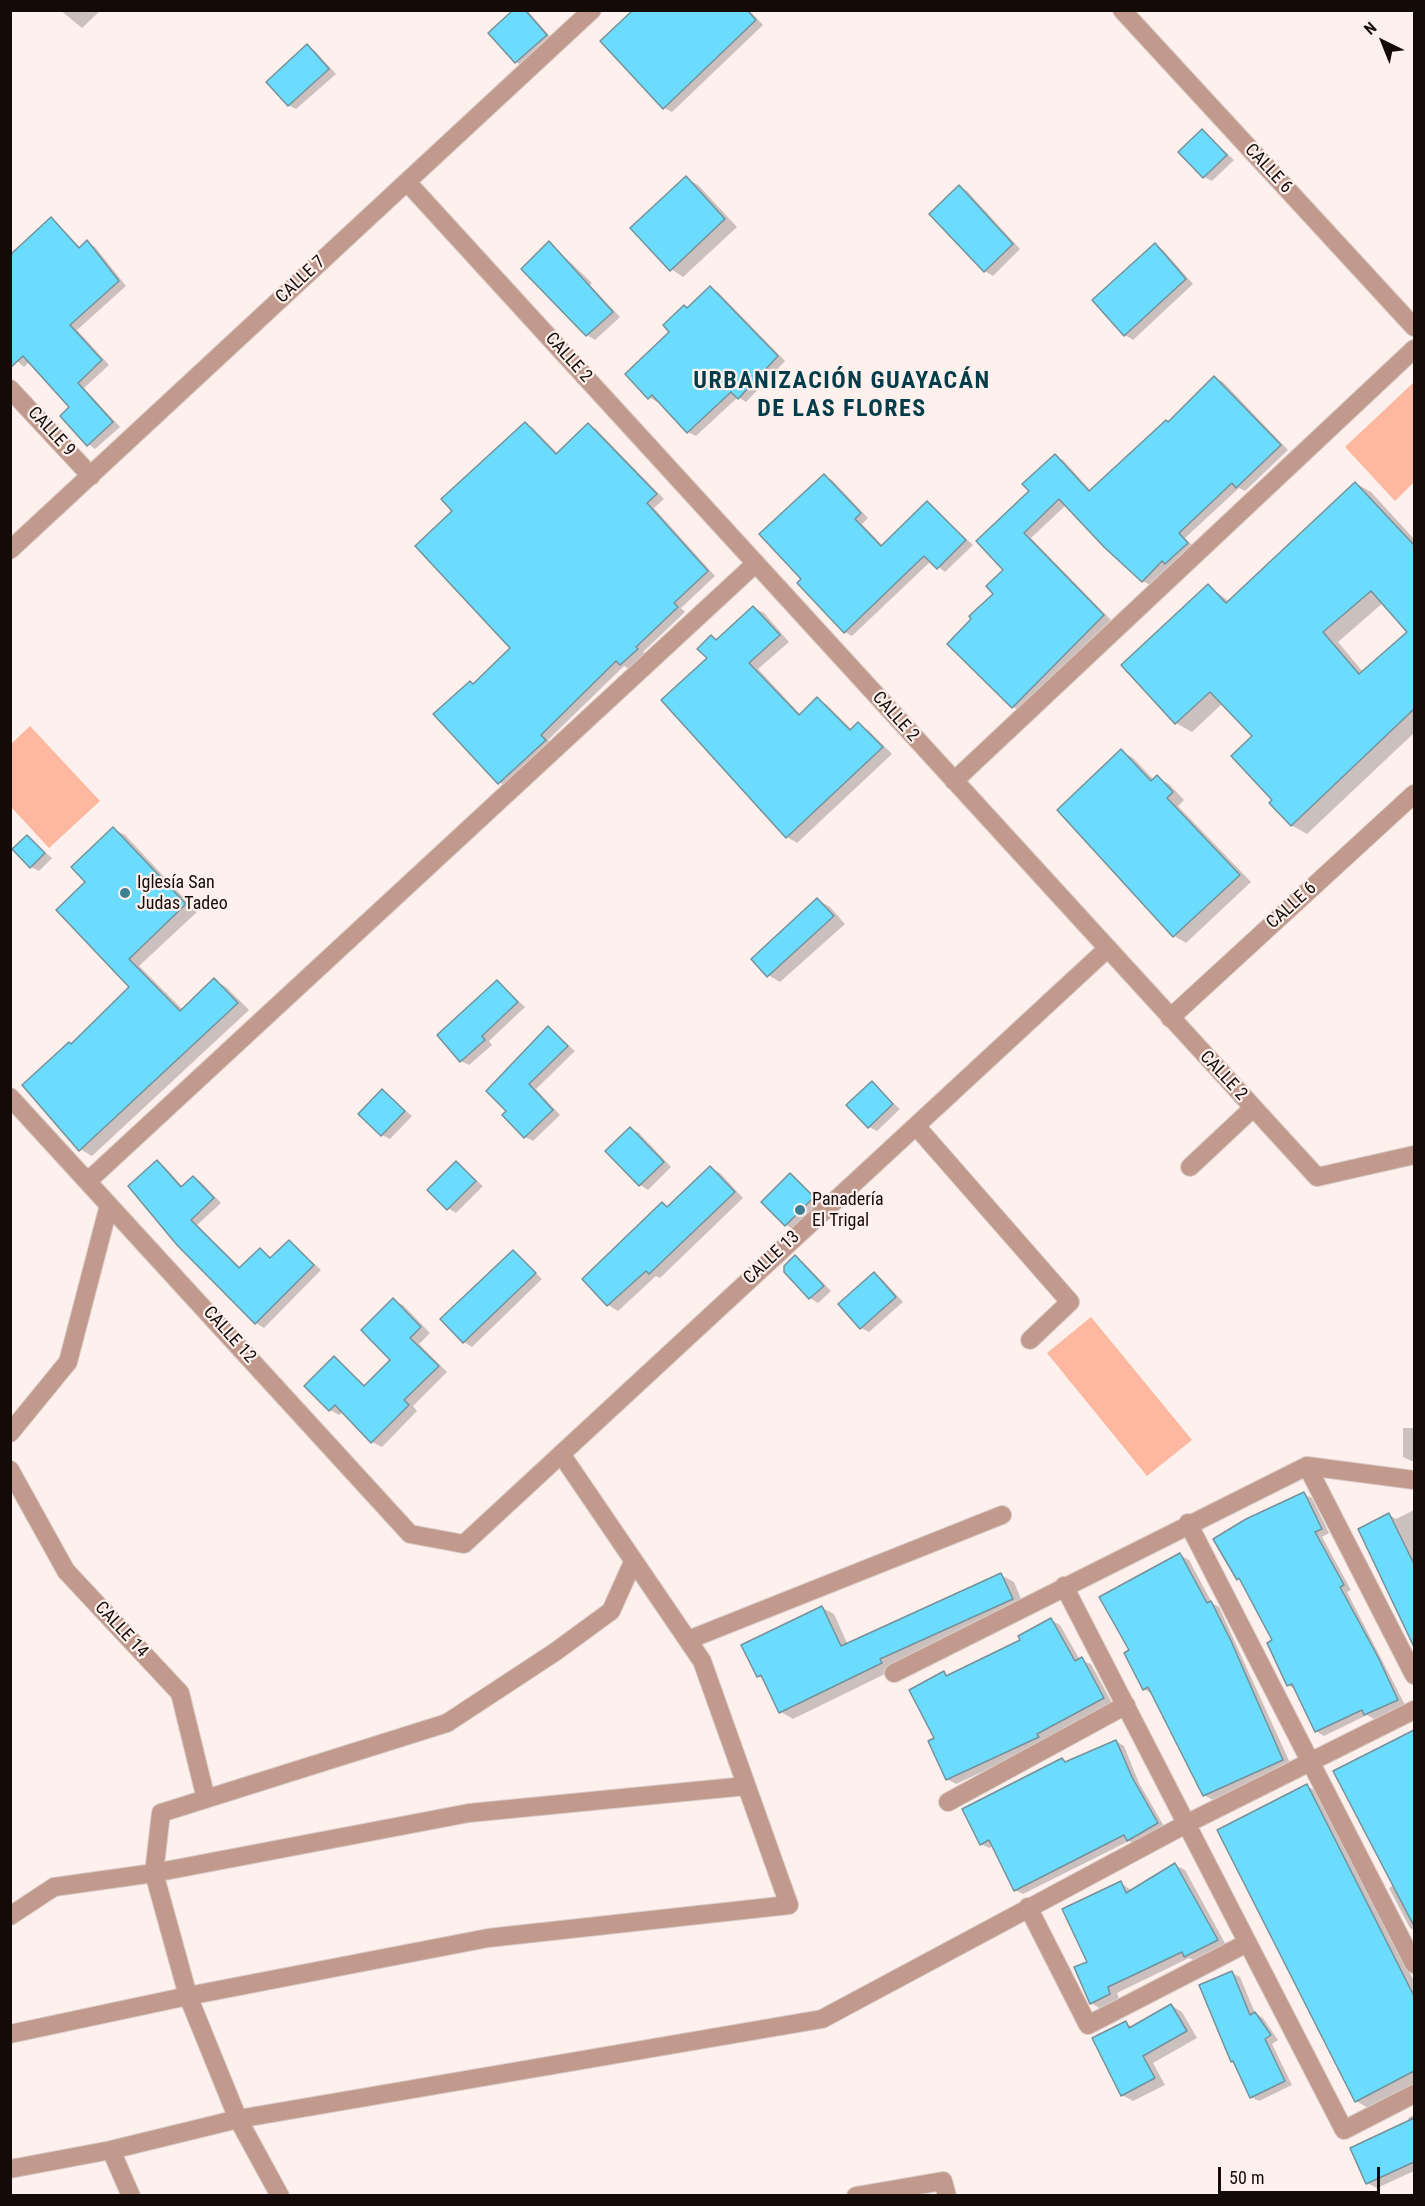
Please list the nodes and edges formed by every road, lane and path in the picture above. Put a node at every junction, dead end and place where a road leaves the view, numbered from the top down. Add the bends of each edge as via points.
1 (592, 10) edge
2 (1122, 10) edge
3 (407, 182) junction
4 (1414, 327) edge
5 (1414, 349) edge
6 (10, 389) edge
7 (91, 476) junction
8 (10, 550) edge
9 (755, 564) junction
10 (954, 781) junction
11 (1414, 794) edge
12 (1107, 949) junction
13 (1170, 1018) junction
14 (10, 1097) edge
15 (1253, 1108) junction
16 (916, 1126) junction
17 (1414, 1155) edge
18 (1190, 1167) dead end
19 (88, 1181) junction
20 (110, 1205) junction
21 (1030, 1340) dead end
22 (10, 1433) edge
23 (561, 1454) junction
24 (1307, 1466) junction
25 (10, 1470) edge
26 (1414, 1480) edge
27 (1002, 1515) dead end
28 (1188, 1523) junction
29 (464, 1544) joint
30 (633, 1563) junction
31 (1064, 1586) junction
32 (688, 1640) junction
33 (894, 1673) dead end
34 (1414, 1675) edge
35 (1125, 1705) junction
36 (1414, 1710) edge
37 (1311, 1762) junction
38 (746, 1786) junction
39 (206, 1799) junction
40 (948, 1802) dead end
41 (1186, 1824) junction
42 (154, 1873) junction
43 (1028, 1907) junction
44 (10, 1916) edge
45 (1248, 1943) junction
46 (1414, 1965) edge
47 (188, 1996) junction
48 (10, 2034) edge
49 (1414, 2094) edge
50 (238, 2119) junction
51 (111, 2150) junction
52 (10, 2169) edge
53 (131, 2196) edge
54 (280, 2196) edge
55 (856, 2196) edge
56 (947, 2196) edge

1 - 3 street, CALLE 7
2 - 4 street, CALLE 6
3 - 7 street, CALLE 7
3 - 9 street, CALLE 2
5 - 10 street
6 - 7 street, CALLE 9
7 - 8 street, CALLE 7
9 - 10 street, CALLE 2
9 - 19 street
10 - 12 street, CALLE 2
11 - 13 street, CALLE 6
12 - 13 street, CALLE 2
12 - 16 street, CALLE 13
13 - 15 street, CALLE 2
14 - 19 street, CALLE 12
15 - 17 street, CALLE 2 via 1317,1177
15 - 18 street
16 - 21 street via 1070,1302
16 - 23 street, CALLE 13
19 - 20 street, CALLE 12
20 - 22 street via 69,1362
20 - 29 street, CALLE 12 via 410,1534
23 - 29 street, CALLE 13
23 - 30 street
24 - 26 street
24 - 28 street
24 - 34 street
25 - 39 street, CALLE 14 via 66,1571 180,1693
27 - 32 street
28 - 31 street
28 - 37 street
30 - 32 street
30 - 39 street via 611,1611 555,1653 447,1723
31 - 33 street
31 - 35 street
32 - 38 street via 702,1661
35 - 40 street
35 - 41 street
36 - 37 street
37 - 41 street
37 - 46 street
38 - 42 street via 469,1813
38 - 47 street via 789,1905 488,1938
39 - 42 street via 161,1813
41 - 43 street
41 - 45 street
42 - 44 street via 54,1887
42 - 47 street
43 - 45 street via 1088,2025
43 - 50 street via 822,2019
45 - 49 street via 1344,2130
47 - 48 street
47 - 50 street
50 - 51 street
50 - 54 street
51 - 52 street
51 - 53 street
55 - 56 street via 943,2181

